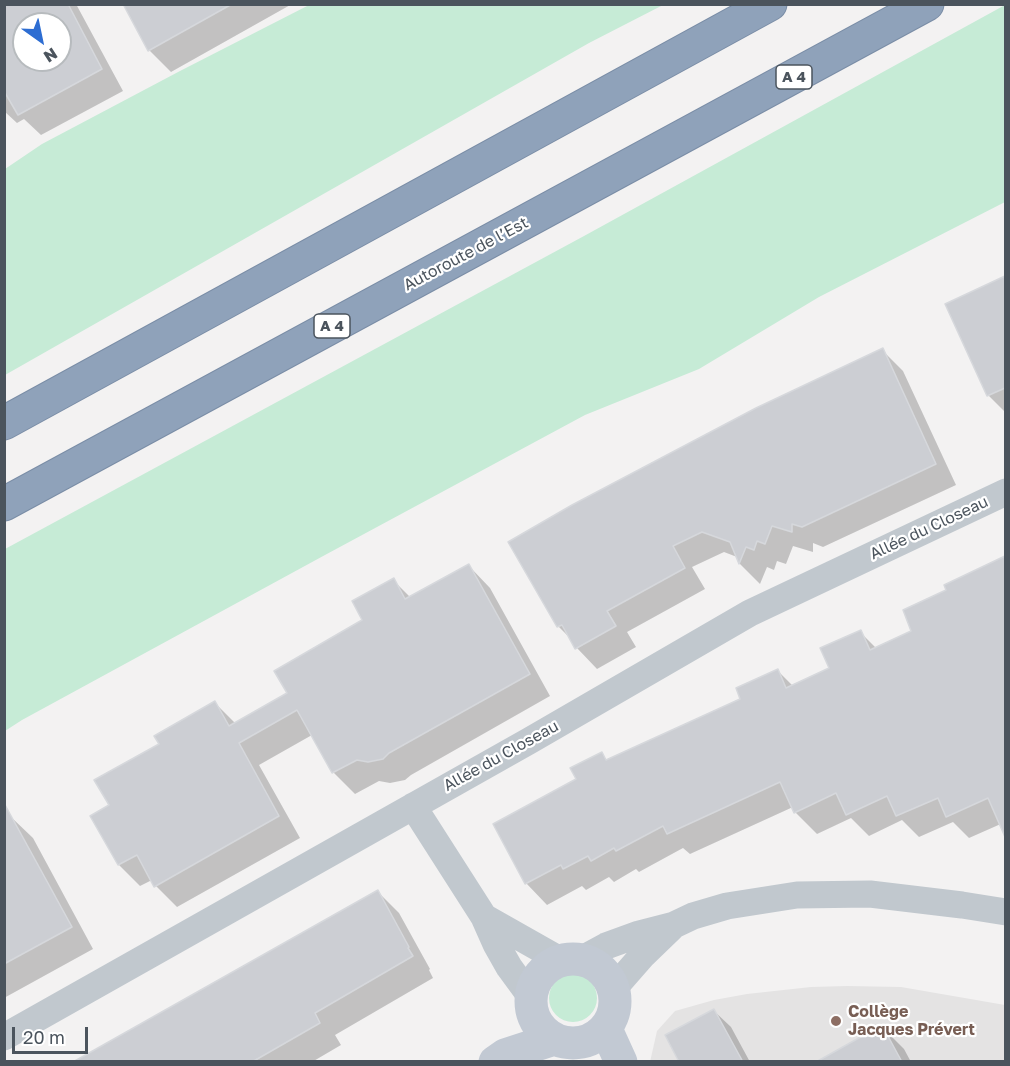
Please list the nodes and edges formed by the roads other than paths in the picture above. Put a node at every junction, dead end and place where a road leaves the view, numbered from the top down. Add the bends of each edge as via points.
1 (770, 4) edge
2 (927, 4) edge
3 (4, 423) edge
4 (1005, 492) edge
5 (4, 504) edge
6 (413, 806) junction
7 (1005, 912) edge
8 (483, 917) junction
9 (674, 925) junction
10 (571, 960) junction
11 (614, 988) junction
12 (531, 1004) junction
13 (4, 1038) edge
14 (585, 1043) edge
15 (500, 1058) edge
16 (621, 1062) edge

1 - 3 highway
2 - 5 highway, Autoroute de l’Est / A 4
4 - 6 street, Allée du Closeau via 750,613
6 - 8 street
6 - 13 street, Allée du Closeau
7 - 9 street via 870,894 797,895 727,906
8 - 10 street
8 - 12 street
9 - 10 street
9 - 11 street
10 - 11 street via 593,963 602,969
10 - 12 street via 550,965 542,972
11 - 14 street via 613,1016
12 - 14 street via 540,1028
12 - 15 street
14 - 15 street
14 - 16 street

